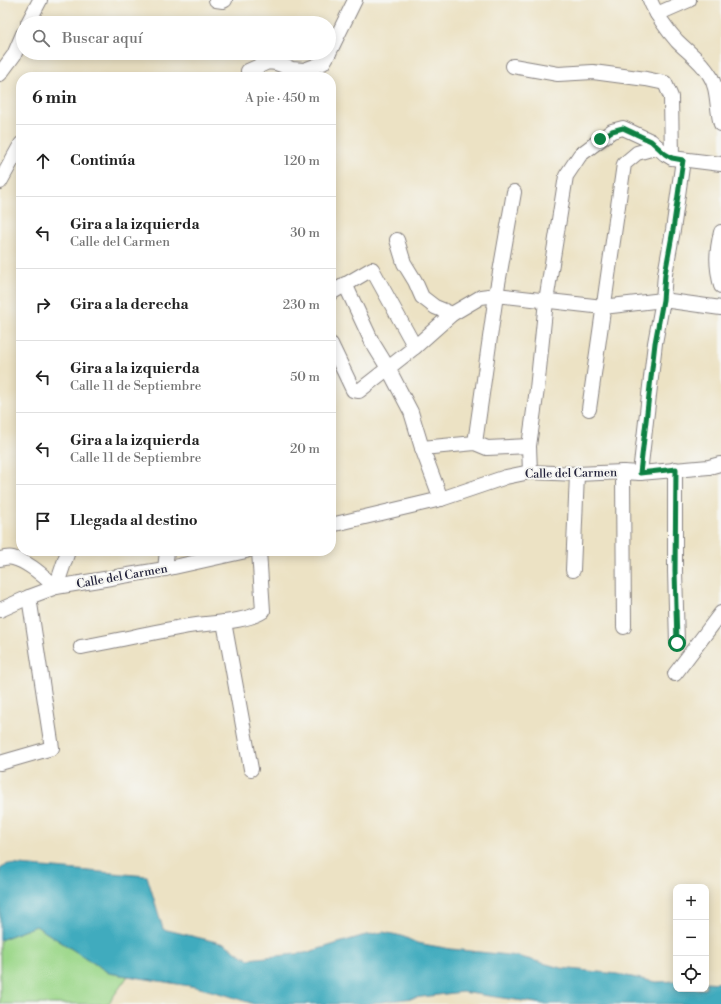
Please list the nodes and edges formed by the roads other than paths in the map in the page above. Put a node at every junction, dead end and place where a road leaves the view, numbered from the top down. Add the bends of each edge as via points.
1 (40, 0) edge
2 (216, 0) edge
3 (225, 0) edge
4 (355, 0) edge
5 (650, 0) edge
6 (689, 0) edge
7 (658, 14) junction
8 (32, 16) edge
9 (336, 39) edge
10 (16, 51) edge
11 (326, 60) edge
12 (513, 66) dead end
13 (248, 71) dead end
14 (0, 74) edge
15 (721, 124) edge
16 (658, 148) junction
17 (16, 153) edge
18 (677, 159) junction
19 (721, 164) edge
20 (0, 182) edge
21 (514, 192) dead end
22 (721, 232) edge
23 (397, 240) dead end
24 (345, 284) junction
25 (721, 286) edge
26 (336, 289) edge
27 (496, 295) junction
28 (663, 300) junction
29 (546, 301) junction
30 (603, 306) junction
31 (721, 308) edge
32 (452, 314) junction
33 (416, 346) junction
34 (336, 354) edge
35 (388, 368) junction
36 (589, 409) dead end
37 (475, 443) junction
38 (529, 446) junction
39 (422, 448) junction
40 (721, 463) edge
41 (676, 469) junction
42 (530, 472) junction
43 (623, 472) junction
44 (640, 473) junction
45 (577, 474) junction
46 (441, 500) junction
47 (336, 524) edge
48 (66, 556) edge
49 (166, 556) edge
50 (208, 556) edge
51 (259, 556) edge
52 (0, 559) edge
53 (164, 569) junction
54 (573, 570) dead end
55 (56, 587) junction
56 (29, 597) junction
57 (0, 610) edge
58 (721, 613) edge
59 (224, 622) junction
60 (624, 627) dead end
61 (677, 643) dead end
62 (81, 648) dead end
63 (675, 674) dead end
64 (0, 763) edge
65 (250, 769) dead end

1 - 8 street
2 - 3 street
4 - 9 street
5 - 7 street
6 - 7 street
7 - 15 street via 676,39 710,75 716,91
10 - 14 street
11 - 13 street via 324,63 304,70 268,62
12 - 18 street via 558,74 593,72 665,83 671,97
16 - 18 street
16 - 29 street via 651,141 623,128 612,131 580,155 566,176
16 - 30 street via 637,153 624,164
17 - 20 street
18 - 19 street
18 - 28 street via 673,230
21 - 27 street
22 - 25 street via 716,264
23 - 32 street via 404,263 422,297
24 - 26 street
24 - 33 street via 372,269
24 - 35 street via 372,342
27 - 29 street
27 - 32 street via 481,297
27 - 37 street
28 - 30 street
28 - 31 street
28 - 44 street via 655,343
29 - 30 street
29 - 38 street
30 - 36 street
32 - 33 street
33 - 35 street
34 - 35 street via 353,390 359,391
35 - 39 street via 411,412
37 - 38 street via 487,448
37 - 39 street
38 - 42 street
39 - 46 street
40 - 41 street, Calle del Carmen via 709,467
41 - 44 street, Calle del Carmen
41 - 61 street
42 - 45 street, Calle del Carmen
42 - 46 street, Calle del Carmen via 506,477
43 - 44 street, Calle del Carmen
43 - 45 street, Calle del Carmen
43 - 60 street
45 - 54 street
46 - 47 street, Calle del Carmen
48 - 55 street
49 - 53 street
50 - 53 street, Calle del Carmen
51 - 59 street via 263,611 257,615
52 - 55 street via 11,558 20,561
53 - 55 street, Calle del Carmen
55 - 56 street, Calle del Carmen
56 - 57 street, Calle del Carmen
56 - 64 street via 52,748
58 - 63 street
59 - 62 street via 184,626
59 - 65 street

